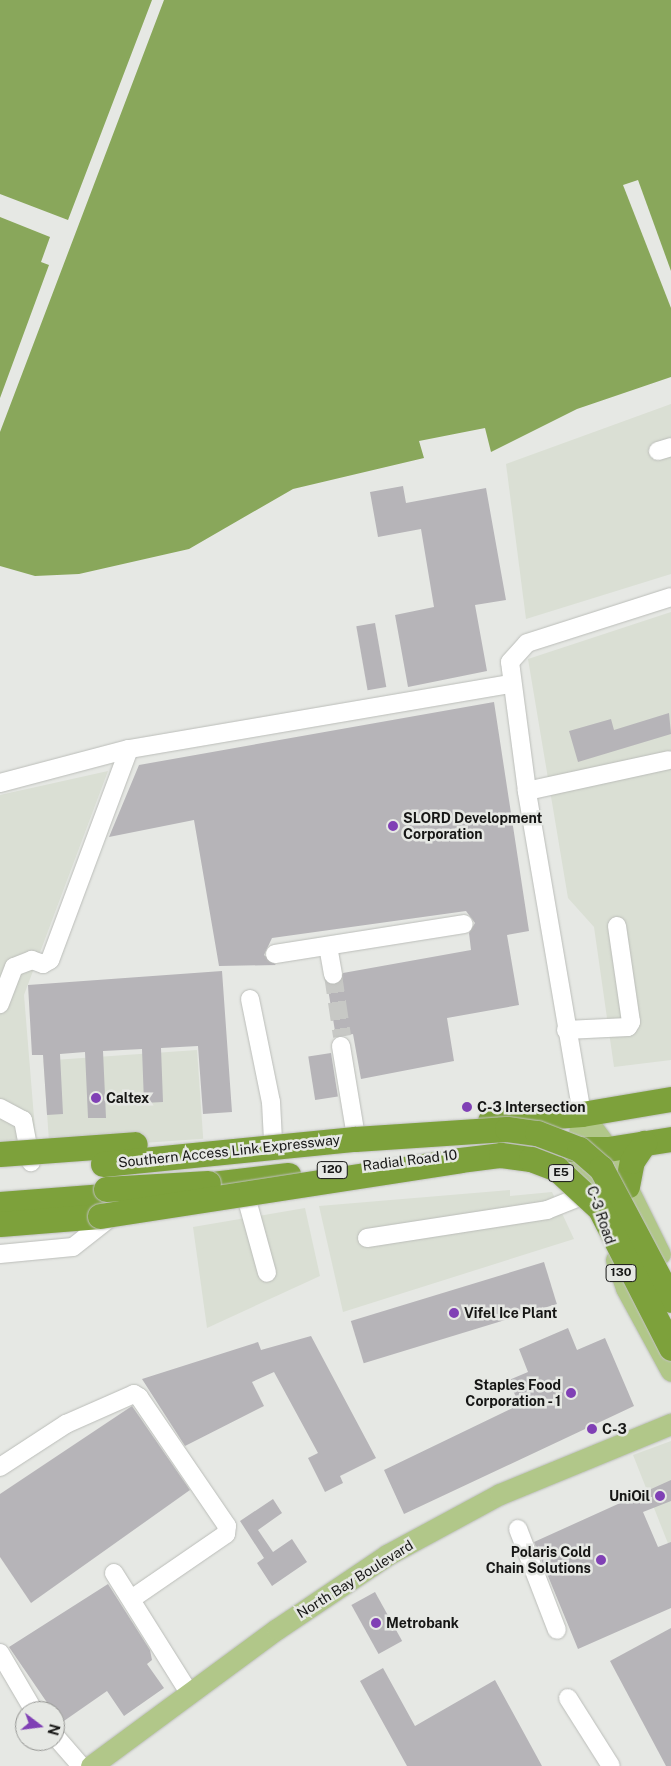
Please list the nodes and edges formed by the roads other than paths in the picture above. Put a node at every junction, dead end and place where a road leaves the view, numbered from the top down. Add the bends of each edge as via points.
1 (671, 597) edge
2 (512, 684) junction
3 (129, 749) junction
4 (669, 760) dead end
5 (0, 783) edge
6 (527, 791) junction
7 (464, 924) dead end
8 (617, 926) dead end
9 (328, 946) junction
10 (275, 954) dead end
11 (333, 975) tunnel mouth
12 (250, 999) dead end
13 (0, 1004) edge
14 (566, 1030) junction
15 (341, 1046) tunnel mouth
16 (671, 1099) edge
17 (0, 1108) edge
18 (582, 1114) junction
19 (355, 1135) junction
20 (273, 1137) junction
21 (671, 1139) edge
22 (644, 1143) junction
23 (521, 1149) junction
24 (608, 1149) junction
25 (577, 1150) junction
26 (141, 1152) junction
27 (0, 1154) edge
28 (32, 1162) junction
29 (103, 1164) dead end
30 (0, 1165) edge
31 (357, 1174) junction
32 (241, 1181) junction
33 (626, 1186) junction
34 (106, 1189) dead end
35 (592, 1190) junction
36 (142, 1193) junction
37 (0, 1204) edge
38 (0, 1224) edge
39 (367, 1238) dead end
40 (0, 1254) edge
41 (267, 1274) dead end
42 (671, 1277) edge
43 (671, 1300) edge
44 (671, 1348) edge
45 (671, 1371) edge
46 (671, 1424) edge
47 (0, 1467) edge
48 (518, 1529) dead end
49 (114, 1573) dead end
50 (133, 1598) junction
51 (557, 1630) dead end
52 (0, 1653) edge
53 (0, 1679) edge
54 (22, 1692) junction
55 (190, 1694) junction
56 (568, 1698) dead end
57 (28, 1701) edge
58 (65, 1748) edge
59 (81, 1766) edge
60 (92, 1766) edge
61 (611, 1766) edge

1 - 2 street via 527,643 510,662
2 - 3 street
2 - 6 street
3 - 5 street
3 - 13 street via 50,960 43,964 32,960 14,967
4 - 6 street
6 - 14 street
7 - 9 street
8 - 14 street via 631,1022 628,1026
9 - 10 street
9 - 11 street
12 - 20 street via 271,1102
14 - 18 street
15 - 19 street
16 - 18 highway
17 - 28 street via 23,1120
18 - 19 highway
18 - 24 main road
18 - 25 main road, C-3 Road / 130
19 - 20 highway
19 - 27 highway, bridge via 221,1138
19 - 29 highway, Southern Access Link Expressway, bridge
19 - 43 highway, E5, bridge via 507,1129 537,1133 579,1148 601,1168
20 - 26 highway
21 - 22 highway, Radial Road 10 / 120
22 - 24 highway, Radial Road 10 / 120
22 - 33 highway via 632,1161
23 - 25 highway, Radial Road 10 / 120
23 - 32 highway, Radial Road 10 / 120
23 - 35 highway via 570,1170
24 - 25 highway, Radial Road 10 / 120
24 - 33 main road
25 - 35 main road, C-3 Road / 130
26 - 28 highway
26 - 36 highway
28 - 30 highway
31 - 34 highway, Southern Access Link Expressway, bridge
31 - 38 highway, bridge via 100,1216
31 - 44 highway, E5, bridge via 501,1155 548,1164 600,1209
32 - 36 highway, Radial Road 10 / 120
32 - 41 street
33 - 42 main road
35 - 39 street via 547,1210
35 - 45 main road, C-3 Road / 130 via 626,1288
36 - 37 highway, Radial Road 10 / 120
36 - 40 street via 72,1247
46 - 55 main road, North Bay Boulevard via 500,1494 387,1555 277,1628
47 - 50 street via 66,1424 134,1394 139,1398 227,1526 226,1534
48 - 51 street
49 - 50 street
50 - 55 street
52 - 54 street
53 - 54 street via 11,1690
54 - 57 street
55 - 60 main road, North Bay Boulevard
56 - 61 street
58 - 59 street

